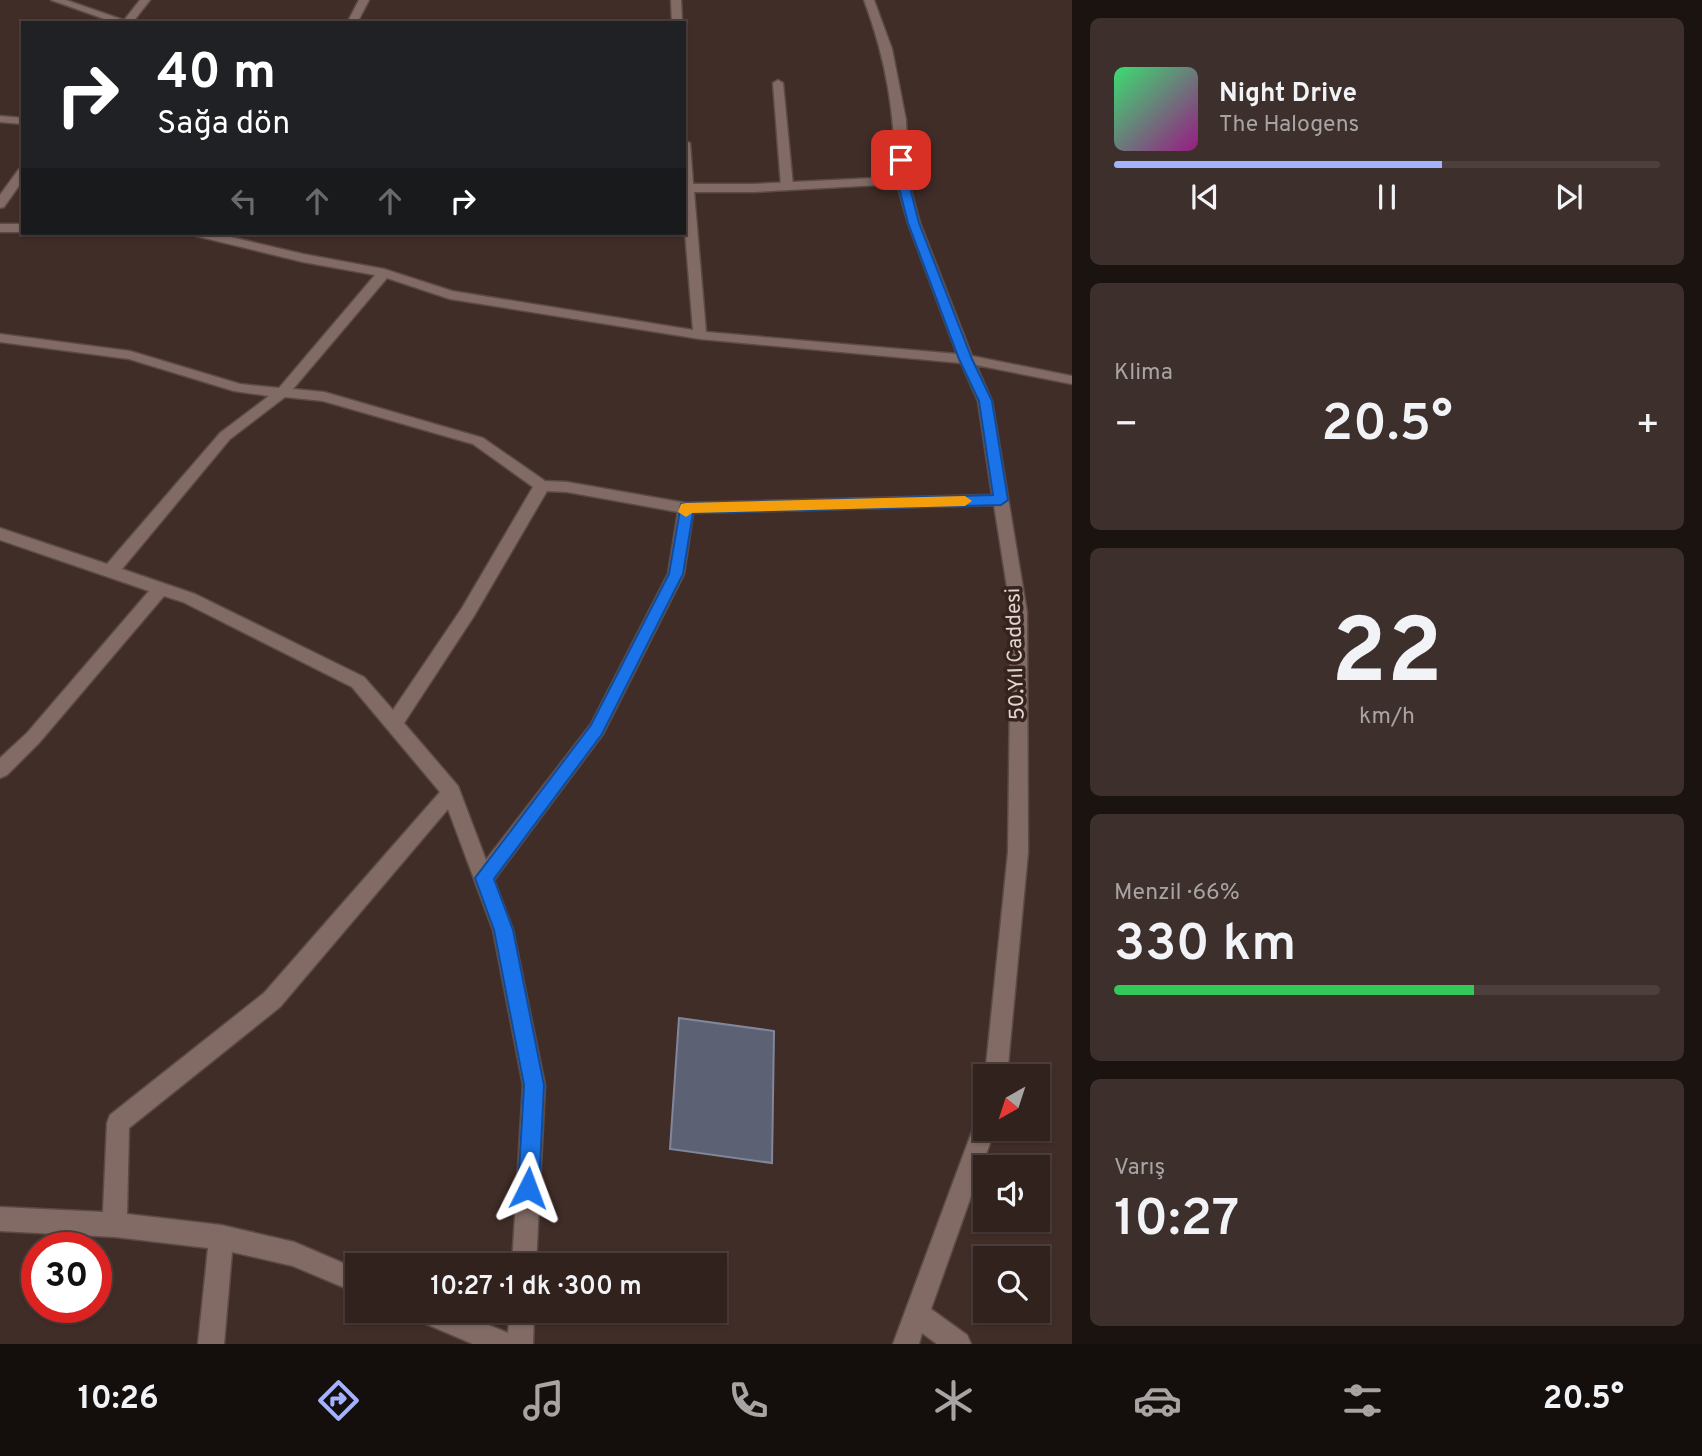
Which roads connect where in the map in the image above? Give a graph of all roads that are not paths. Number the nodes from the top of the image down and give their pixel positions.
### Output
1 (56, 0) edge
2 (145, 0) edge
3 (364, 0) edge
4 (676, 0) edge
5 (869, 0) edge
6 (121, 21) edge
7 (129, 21) edge
8 (353, 21) edge
9 (677, 21) edge
10 (778, 83) dead end
11 (0, 120) edge
12 (21, 121) edge
13 (21, 174) edge
14 (902, 180) junction
15 (787, 186) junction
16 (686, 188) edge
17 (0, 204) edge
18 (0, 228) edge
19 (21, 228) edge
20 (208, 235) edge
21 (384, 273) junction
22 (700, 335) junction
23 (0, 338) edge
24 (965, 359) junction
25 (1072, 380) edge
26 (283, 392) junction
27 (542, 486) junction
28 (1001, 500) junction
29 (686, 508) junction
30 (0, 534) edge
31 (110, 572) junction
32 (161, 589) junction
33 (394, 723) junction
34 (0, 770) edge
35 (451, 792) junction
36 (484, 878) junction
37 (997, 1064) edge
38 (980, 1141) edge
39 (0, 1219) edge
40 (115, 1225) junction
41 (221, 1237) junction
42 (525, 1253) edge
43 (345, 1276) edge
44 (917, 1314) junction
45 (454, 1323) edge
46 (521, 1323) edge
47 (211, 1344) edge
48 (503, 1344) edge
49 (520, 1344) edge
50 (906, 1344) edge
51 (958, 1344) edge

1 - 6 street
2 - 7 street
3 - 8 street
4 - 9 street
5 - 14 street, 50.Yıl Caddesi
10 - 15 street
11 - 12 street
13 - 17 street
14 - 15 street
14 - 24 street, 50.Yıl Caddesi
15 - 16 street
16 - 22 street
18 - 19 street
20 - 21 street
21 - 22 street
21 - 26 street
22 - 24 street
23 - 26 street
24 - 25 street
24 - 28 street, 50.Yıl Caddesi
26 - 27 street
26 - 31 street
27 - 29 street
27 - 33 street
28 - 29 street
28 - 37 street, 50.Yıl Caddesi
29 - 36 street
30 - 31 street
31 - 32 street
32 - 33 street
32 - 34 street
33 - 35 street
35 - 36 street
35 - 40 street
36 - 42 street
38 - 44 street
39 - 40 street
40 - 41 street
41 - 43 street
41 - 47 street
44 - 50 street
44 - 51 street
45 - 48 street
46 - 49 street

